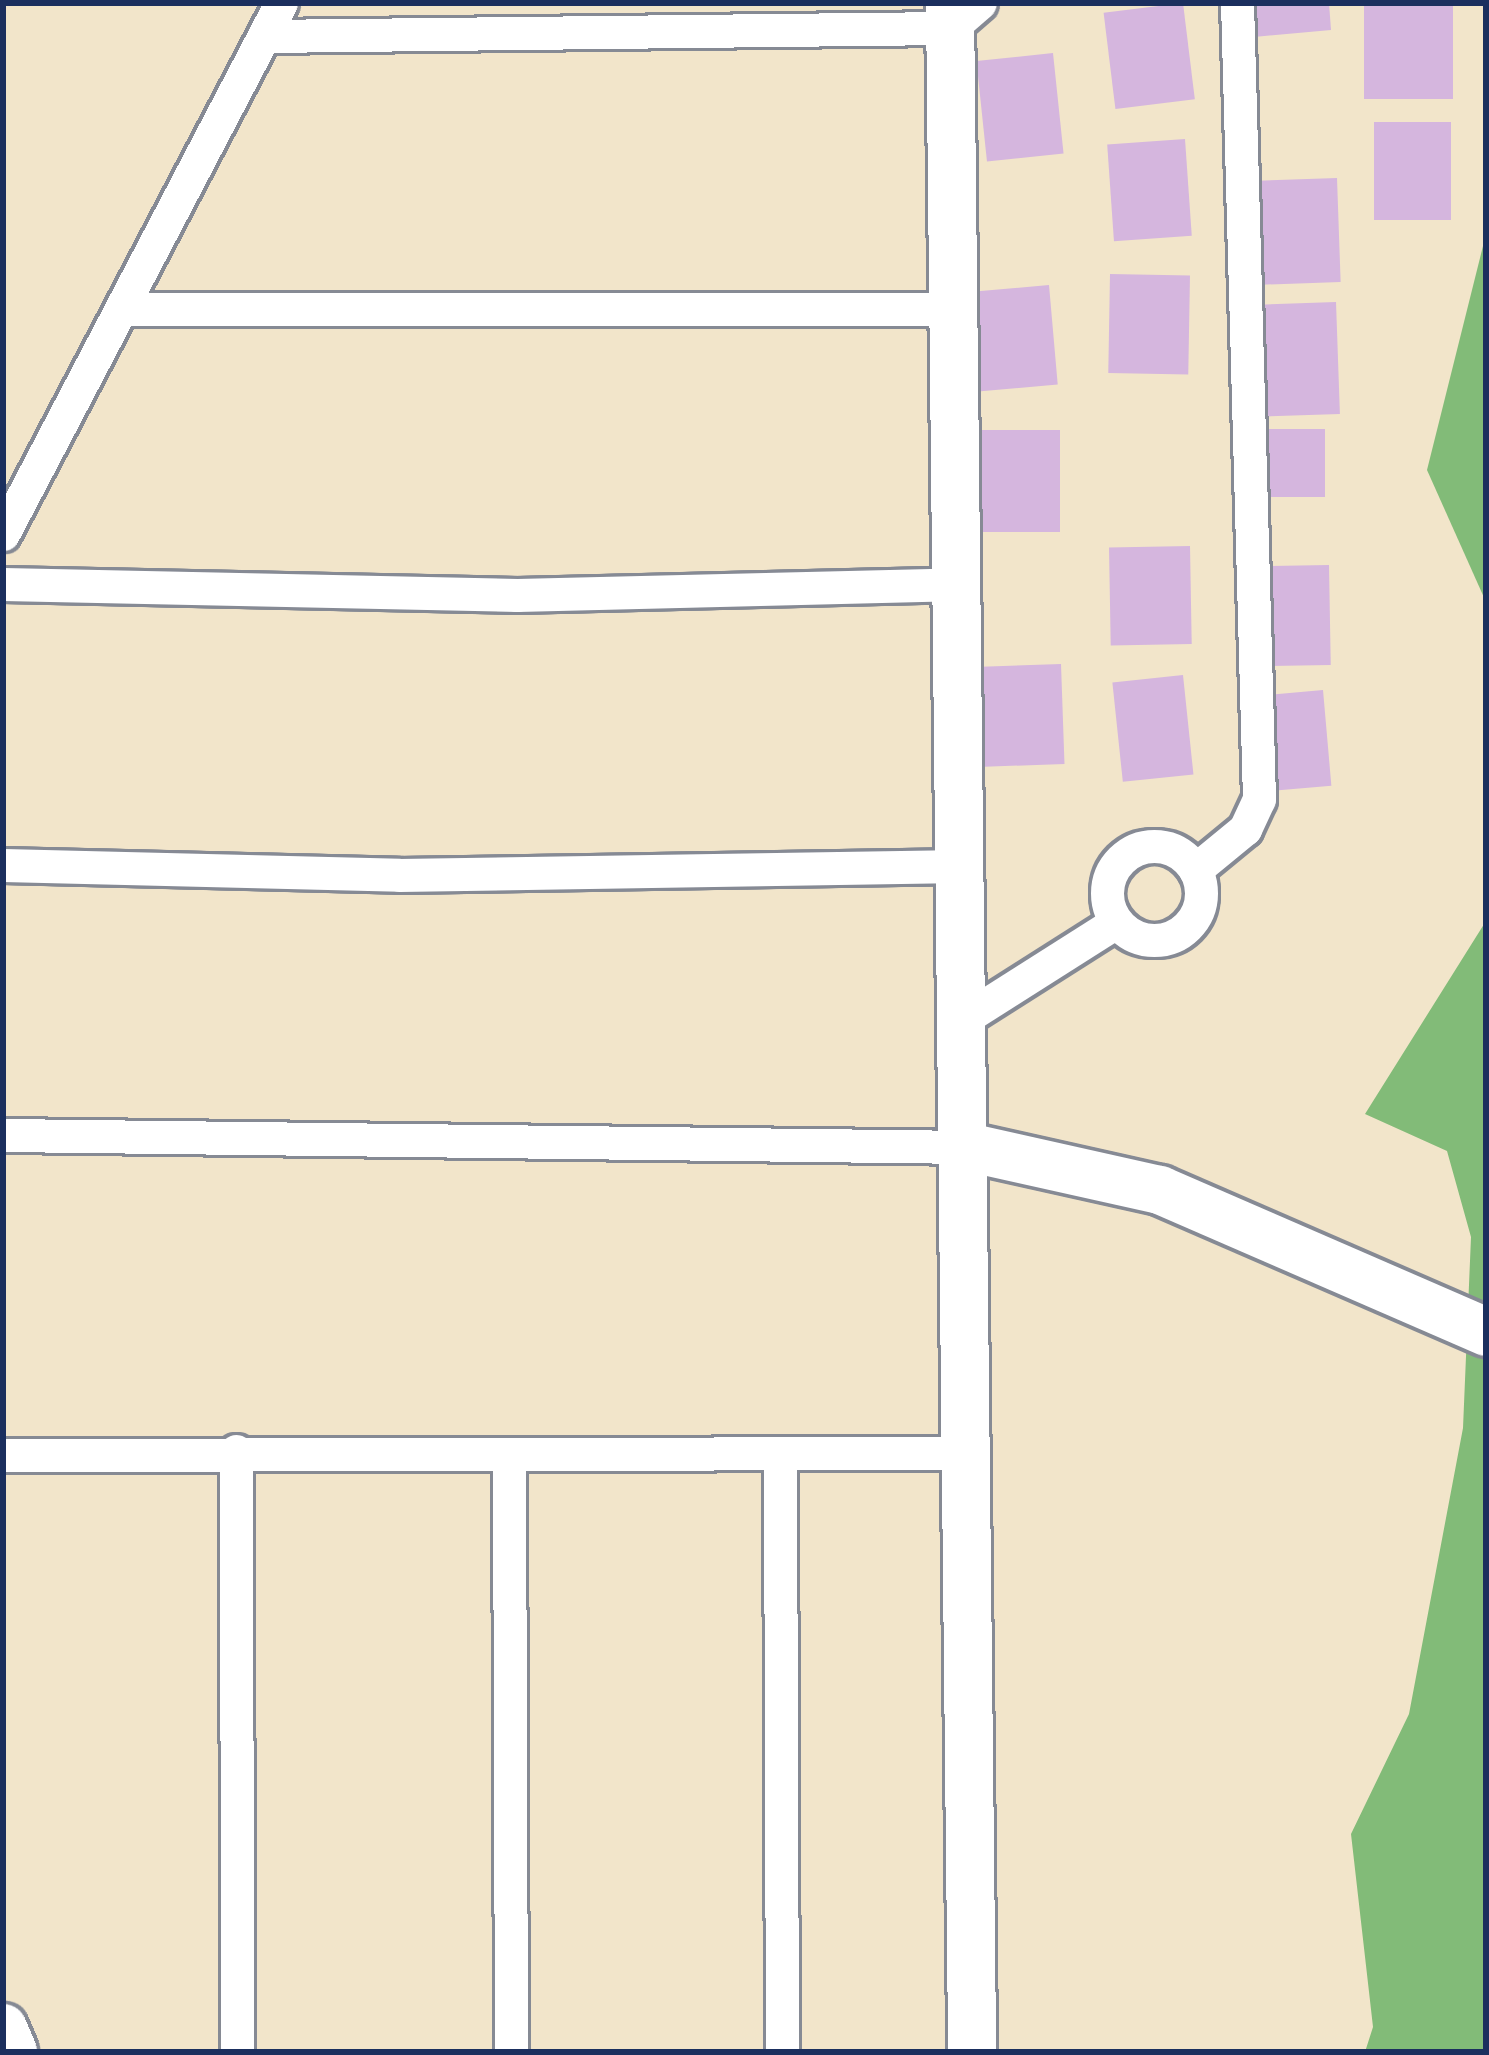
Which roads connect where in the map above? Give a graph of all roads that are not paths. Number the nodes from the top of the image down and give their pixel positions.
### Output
1 (281, 3) edge
2 (1237, 3) edge
3 (960, 12) edge
4 (264, 36) junction
5 (121, 309) junction
6 (955, 309) junction
7 (3, 534) edge
8 (3, 584) edge
9 (962, 584) junction
10 (3, 865) edge
11 (963, 866) junction
12 (1195, 869) junction
13 (1116, 922) junction
14 (968, 1016) junction
15 (3, 1135) edge
16 (967, 1148) junction
17 (1486, 1332) edge
18 (236, 1451) junction
19 (972, 1453) junction
20 (3, 1455) edge
21 (509, 1455) junction
22 (780, 1459) junction
23 (3, 2029) edge
24 (13, 2052) edge
25 (237, 2052) edge
26 (511, 2052) edge
27 (782, 2052) edge
28 (971, 2052) edge

1 - 4 street
2 - 12 street
3 - 4 street
3 - 6 street
4 - 5 street
5 - 6 street
5 - 7 street
6 - 9 street
8 - 9 street
9 - 11 street
10 - 11 street
11 - 14 street
12 - 13 street
12 - 13 street
13 - 14 street
14 - 16 street
15 - 16 street
16 - 17 street
16 - 19 street
18 - 20 street
18 - 21 street
18 - 25 street
19 - 22 street
19 - 28 street
21 - 22 street
21 - 26 street
22 - 27 street
23 - 24 street

